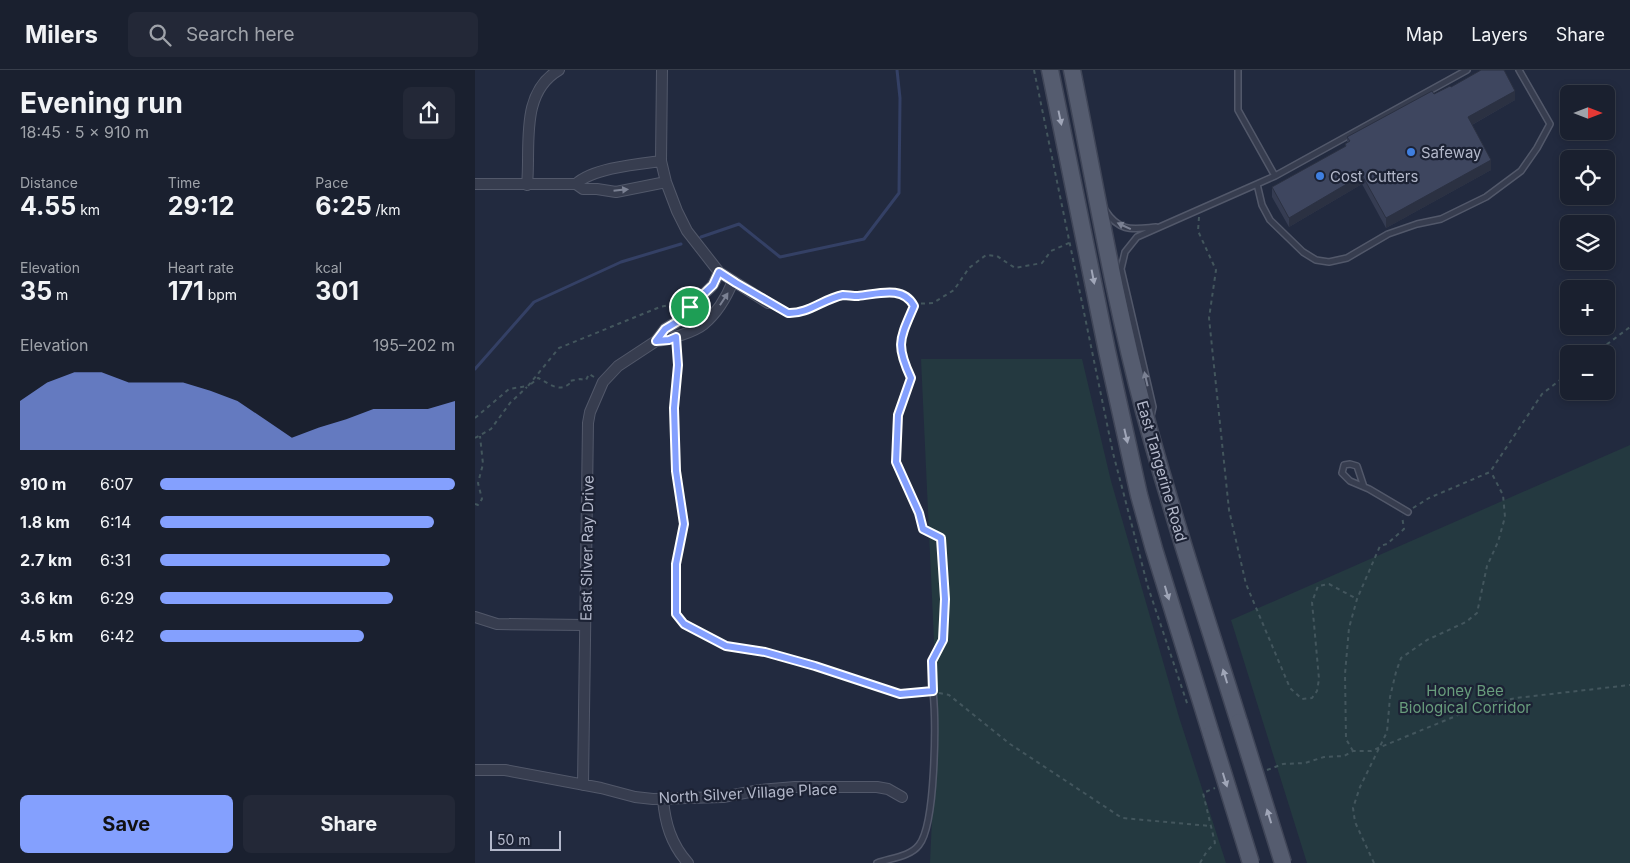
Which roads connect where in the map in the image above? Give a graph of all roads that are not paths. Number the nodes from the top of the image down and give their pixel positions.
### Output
1 (559, 70) edge
2 (662, 70) edge
3 (1050, 70) edge
4 (1072, 70) edge
5 (1238, 70) edge
6 (1467, 70) edge
7 (1519, 70) edge
8 (661, 161) junction
9 (1275, 176) junction
10 (666, 182) junction
11 (475, 184) edge
12 (576, 184) junction
13 (1257, 184) junction
14 (527, 185) junction
15 (1097, 199) junction
16 (1162, 226) junction
17 (719, 272) junction
18 (733, 281) junction
19 (768, 303) road end
20 (656, 341) junction
21 (1148, 427) junction
22 (1364, 486) junction
23 (1408, 512) road end
24 (475, 617) edge
25 (585, 625) junction
26 (933, 691) road end
27 (475, 770) edge
28 (583, 785) junction
29 (902, 797) dead end
30 (663, 799) junction
31 (688, 863) edge
32 (877, 863) edge
33 (1251, 863) edge
34 (1283, 863) edge

1 - 14 street
2 - 8 street
3 -> 33 main road, East Tangerine Road, bridge
4 - 15 main road, East Tangerine Road
5 - 9 lane
6 - 9 lane
7 - 13 lane
8 - 10 street
8 - 12 street
9 - 13 lane
12 -> 10 street
10 - 17 street
11 - 14 street
12 - 14 street
13 - 16 lane
16 -> 15 lane
15 - 21 main road, East Tangerine Road
21 -> 16 lane
17 - 18 street
17 - 20 street, East Silver Ray Drive
18 - 19 street
20 -> 18 street, East Silver Ray Drive
20 - 25 street, East Silver Ray Drive
34 -> 21 main road, East Tangerine Road, bridge
22 - 22 lane
22 - 23 lane
24 - 25 street
25 - 28 street, East Silver Ray Drive
26 - 32 lane
27 - 28 street, North Silver Village Place
28 - 30 street, North Silver Village Place
29 - 30 street, North Silver Village Place
30 - 31 street

